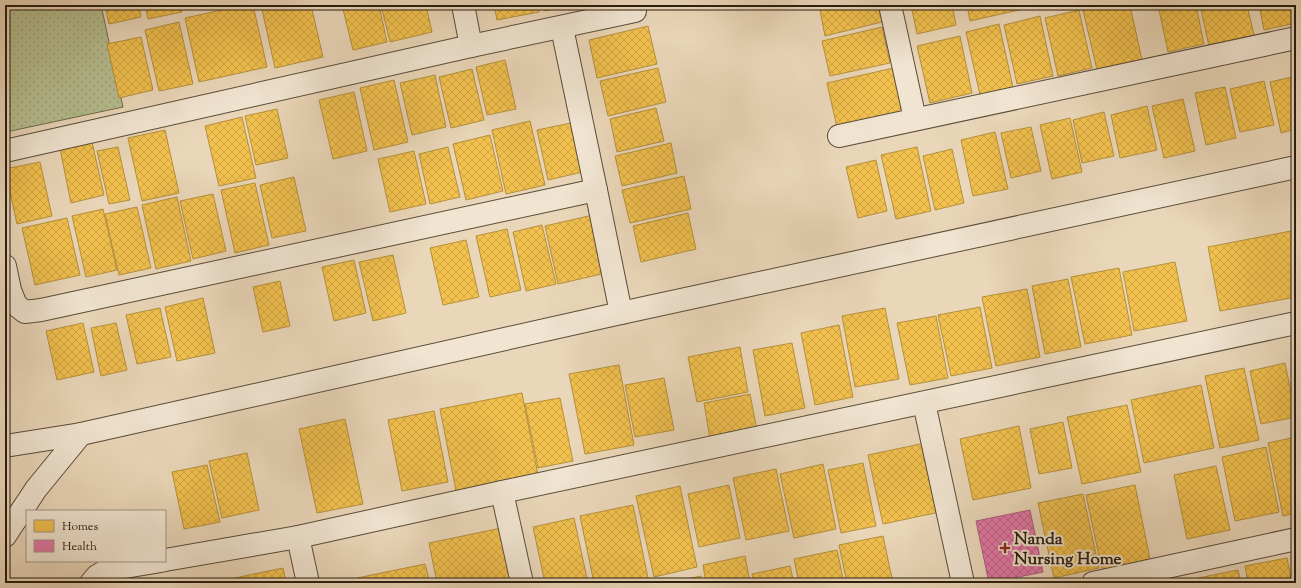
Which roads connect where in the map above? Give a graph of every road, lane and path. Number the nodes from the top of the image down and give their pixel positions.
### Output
1 (463, 5) edge
2 (890, 5) edge
3 (636, 11) dead end
4 (562, 28) junction
5 (1296, 38) edge
6 (471, 46) junction
7 (915, 119) junction
8 (839, 136) dead end
9 (5, 151) edge
10 (1296, 167) edge
11 (596, 190) junction
12 (5, 266) edge
13 (621, 313) junction
14 (1296, 323) edge
15 (924, 403) junction
16 (81, 434) junction
17 (5, 446) edge
18 (502, 492) junction
19 (5, 536) edge
20 (298, 537) junction
21 (1296, 539) edge
22 (166, 560) edge
23 (155, 562) edge
24 (91, 583) edge
25 (308, 583) edge
26 (522, 583) edge
27 (963, 583) edge
28 (1092, 583) edge

1 - 6 street
2 - 7 street
3 - 4 street
4 - 6 street
4 - 11 street
5 - 7 street
6 - 9 street
7 - 8 street
10 - 13 street
11 - 12 street
11 - 13 street
13 - 16 street
14 - 15 street
15 - 18 street
15 - 27 street
16 - 17 street
16 - 19 street
18 - 20 street
18 - 26 street
20 - 22 street
20 - 25 street
21 - 28 street
23 - 24 street

